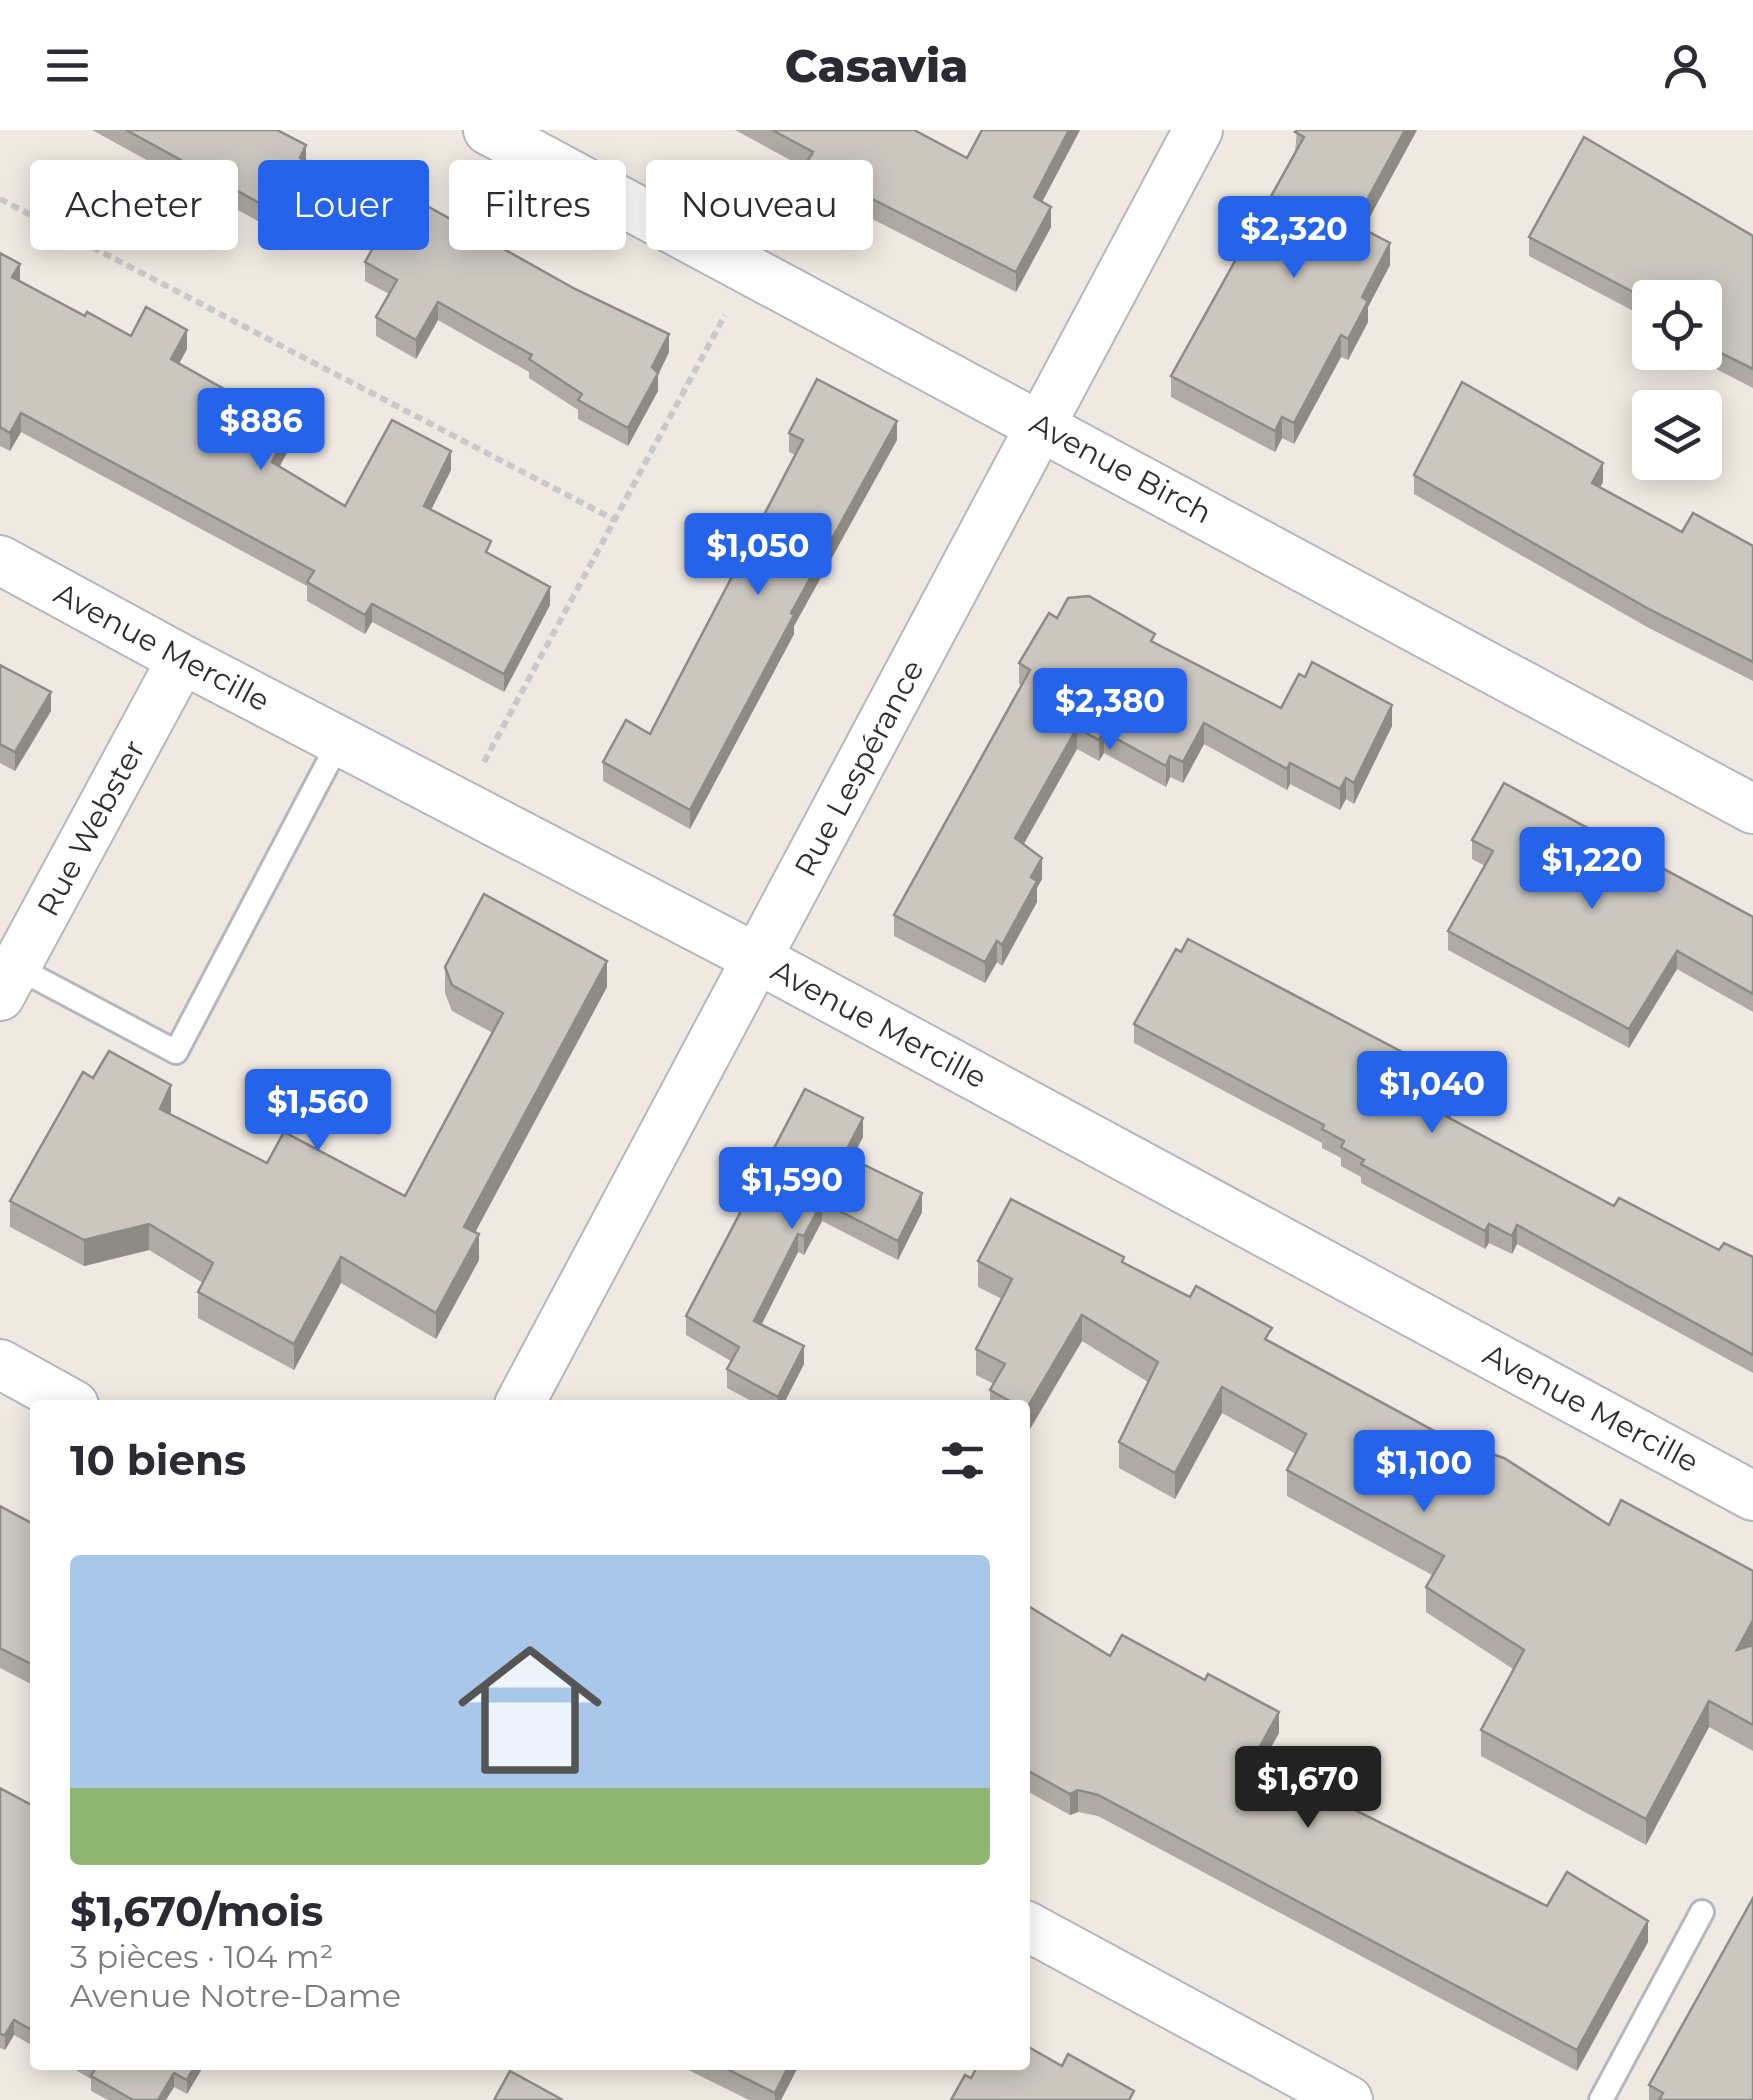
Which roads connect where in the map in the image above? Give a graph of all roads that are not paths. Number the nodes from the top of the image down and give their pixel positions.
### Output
1 (488, 130) edge
2 (1198, 130) edge
3 (1040, 425) junction
4 (0, 560) edge
5 (182, 660) junction
6 (339, 742) junction
7 (1753, 809) edge
8 (758, 958) junction
9 (8, 982) edge
10 (0, 1364) edge
11 (65, 1400) edge
12 (522, 1400) edge
13 (1753, 1496) edge
14 (1702, 1912) dead end
15 (1030, 1928) edge
16 (1292, 2087) edge
17 (1348, 2100) edge
18 (1601, 2100) edge

1 - 3 street, Avenue Birch
2 - 3 street, Rue Lespérance
3 - 7 street, Avenue Birch
3 - 8 street, Rue Lespérance
4 - 5 street, Avenue Mercille
5 - 6 street, Avenue Mercille
5 - 9 street, Rue Webster
6 - 8 street, Avenue Mercille
6 - 9 lane
8 - 12 street, Rue Lespérance
8 - 13 street, Avenue Mercille
10 - 11 street
14 - 18 lane
15 - 16 street
16 - 17 street

